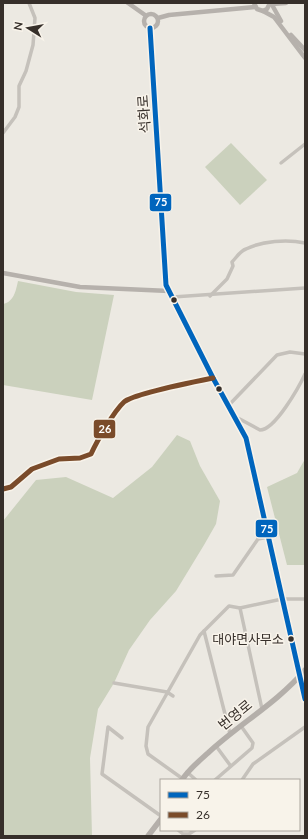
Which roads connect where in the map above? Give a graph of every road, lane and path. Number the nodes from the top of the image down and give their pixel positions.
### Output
1 (29, 3) edge
2 (128, 3) edge
3 (286, 3) edge
4 (271, 4) edge
5 (254, 5) edge
6 (263, 11) junction
7 (145, 15) junction
8 (158, 18) junction
9 (150, 28) junction
10 (305, 50) edge
11 (305, 58) edge
12 (3, 133) edge
13 (305, 144) edge
14 (281, 163) dead end
15 (305, 244) edge
16 (3, 274) edge
17 (305, 288) edge
18 (168, 291) junction
19 (210, 296) junction
20 (173, 297) junction
21 (305, 354) edge
22 (305, 374) edge
23 (213, 378) junction
24 (229, 405) junction
25 (236, 417) junction
26 (3, 489) edge
27 (268, 537) junction
28 (216, 576) dead end
29 (282, 599) junction
30 (305, 599) edge
31 (240, 608) junction
32 (204, 631) junction
33 (303, 673) edge
34 (114, 683) dead end
35 (167, 692) junction
36 (173, 696) dead end
37 (305, 699) edge
38 (262, 708) junction
39 (241, 726) junction
40 (305, 727) edge
41 (230, 734) junction
42 (122, 738) dead end
43 (216, 746) junction
44 (230, 765) junction
45 (188, 772) junction
46 (183, 779) edge
47 (195, 779) edge
48 (216, 779) edge
49 (243, 779) edge
50 (160, 816) edge
51 (160, 818) edge
52 (179, 831) edge
53 (194, 831) edge
54 (148, 836) edge

1 - 12 street
2 - 7 street
3 - 4 street
4 - 6 street
4 - 10 street
5 - 6 street
5 - 8 street
6 - 11 street
7 - 8 street
7 - 9 street
8 - 9 street
9 - 18 street, 석화로
13 - 14 street
15 - 19 street
16 - 18 street
17 - 19 street
18 - 20 street
19 - 20 street
20 - 23 street
21 - 24 street
22 - 25 street
23 - 24 street
23 - 26 street
24 - 25 street
25 - 27 street
27 - 28 street
27 - 29 street
29 - 30 street
29 - 31 street
29 - 33 street
31 - 32 street
31 - 38 street
32 - 35 street
32 - 41 street
33 - 37 street
33 - 38 main road, 번영로
34 - 35 street
35 - 36 street
35 - 46 street
38 - 39 main road, 번영로
39 - 41 main road, 번영로
39 - 44 street
40 - 49 street
41 - 43 main road, 번영로
42 - 50 street
43 - 44 street
43 - 45 main road, 번영로
44 - 48 street
45 - 46 main road, 번영로
45 - 47 street
51 - 54 main road
52 - 53 street

